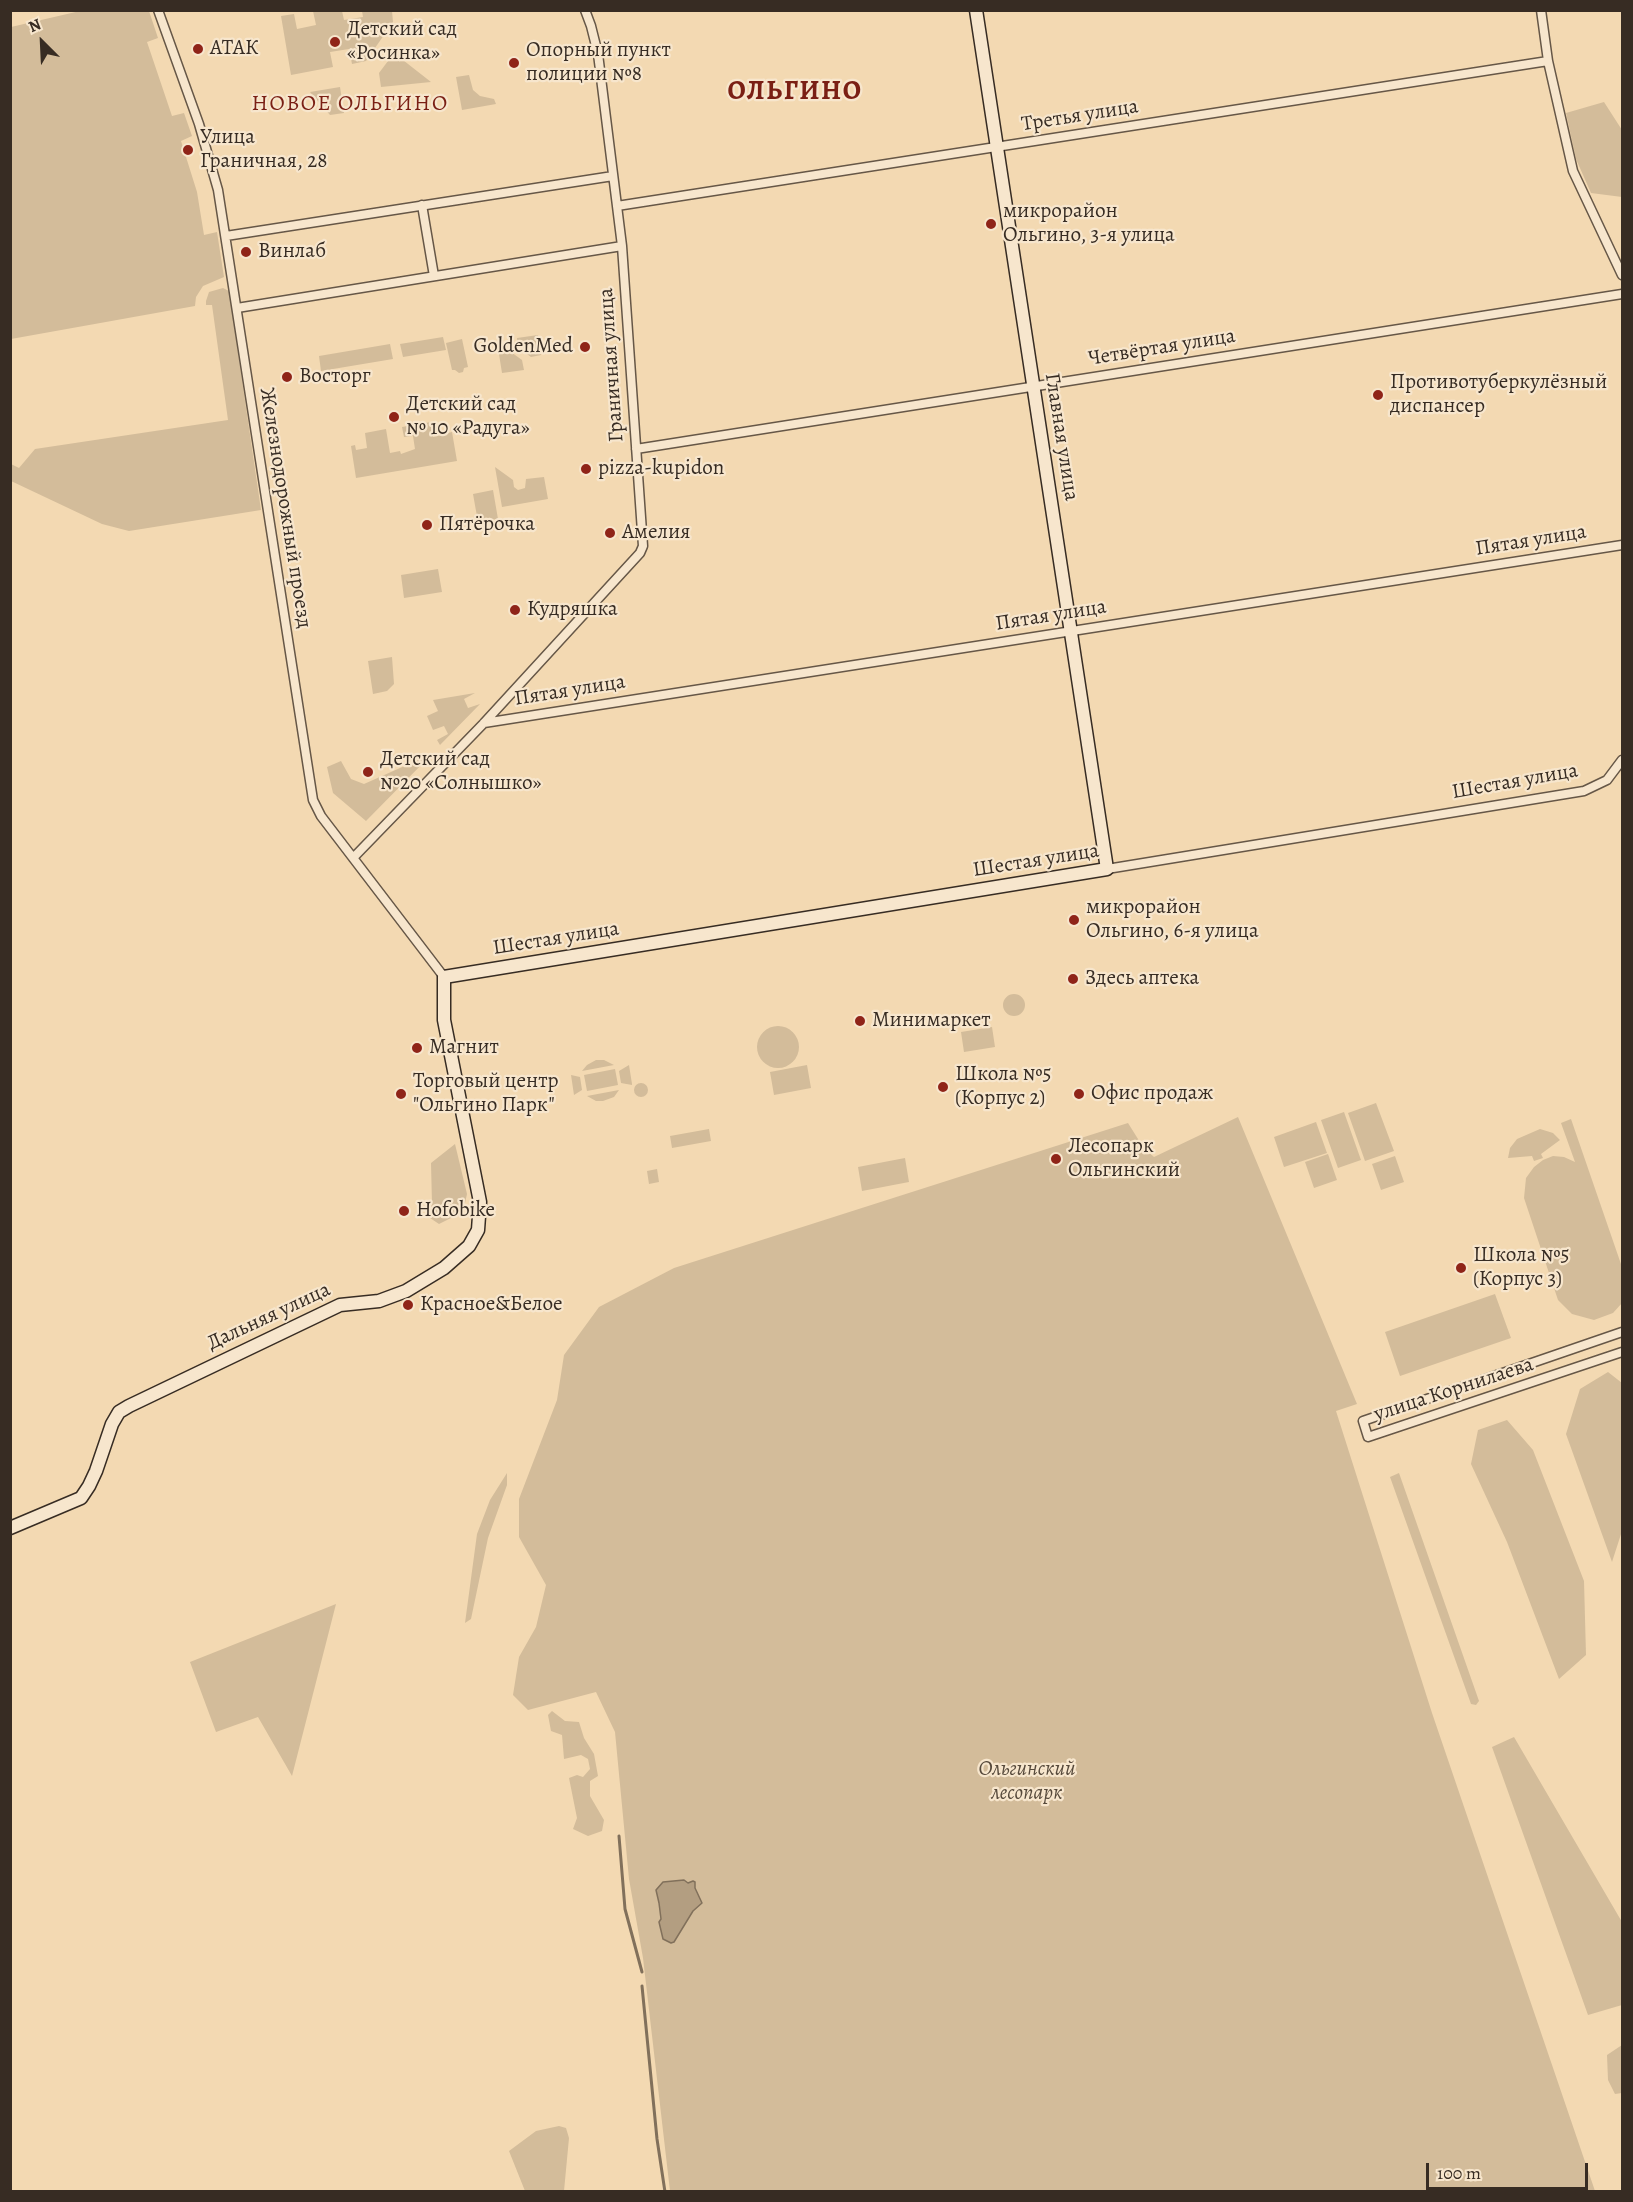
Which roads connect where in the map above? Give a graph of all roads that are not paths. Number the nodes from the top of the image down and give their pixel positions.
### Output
1 (158, 10) edge
2 (585, 10) edge
3 (976, 10) edge
4 (1541, 10) edge
5 (1548, 61) junction
6 (997, 147) junction
7 (613, 176) junction
8 (422, 206) junction
9 (617, 206) junction
10 (226, 236) junction
11 (622, 246) junction
12 (1623, 275) edge
13 (434, 276) junction
14 (1623, 294) edge
15 (237, 308) junction
16 (1034, 387) junction
17 (636, 449) junction
18 (1623, 545) edge
19 (1071, 631) junction
20 (484, 723) junction
21 (1623, 760) edge
22 (353, 858) junction
23 (1107, 869) junction
24 (444, 978) junction
25 (1623, 1332) edge
26 (1623, 1352) edge
27 (10, 1528) edge

1 - 10 street, Железнодорожный проезд
2 - 7 street, Граничная улица
3 - 6 street, Главная улица
4 - 5 street
5 - 6 street, Третья улица
5 - 12 street
6 - 9 street, Третья улица
6 - 16 street, Главная улица
7 - 8 street
7 - 9 street, Граничная улица
8 - 10 street
8 - 13 street
9 - 11 street, Граничная улица
10 - 15 street, Железнодорожный проезд
11 - 13 street
11 - 17 street, Граничная улица
13 - 15 street
14 - 16 street, Четвёртая улица
15 - 22 street, Железнодорожный проезд
16 - 17 street, Четвёртая улица
16 - 19 street, Главная улица
17 - 20 street, Граничная улица
18 - 19 street, Пятая улица
19 - 20 street, Пятая улица
19 - 23 street, Главная улица
20 - 22 street, Граничная улица
21 - 23 street, Шестая улица
22 - 24 street, Железнодорожный проезд
23 - 24 street, Шестая улица
24 - 27 street, Дальняя улица
25 - 26 street, улица Корнилаева

